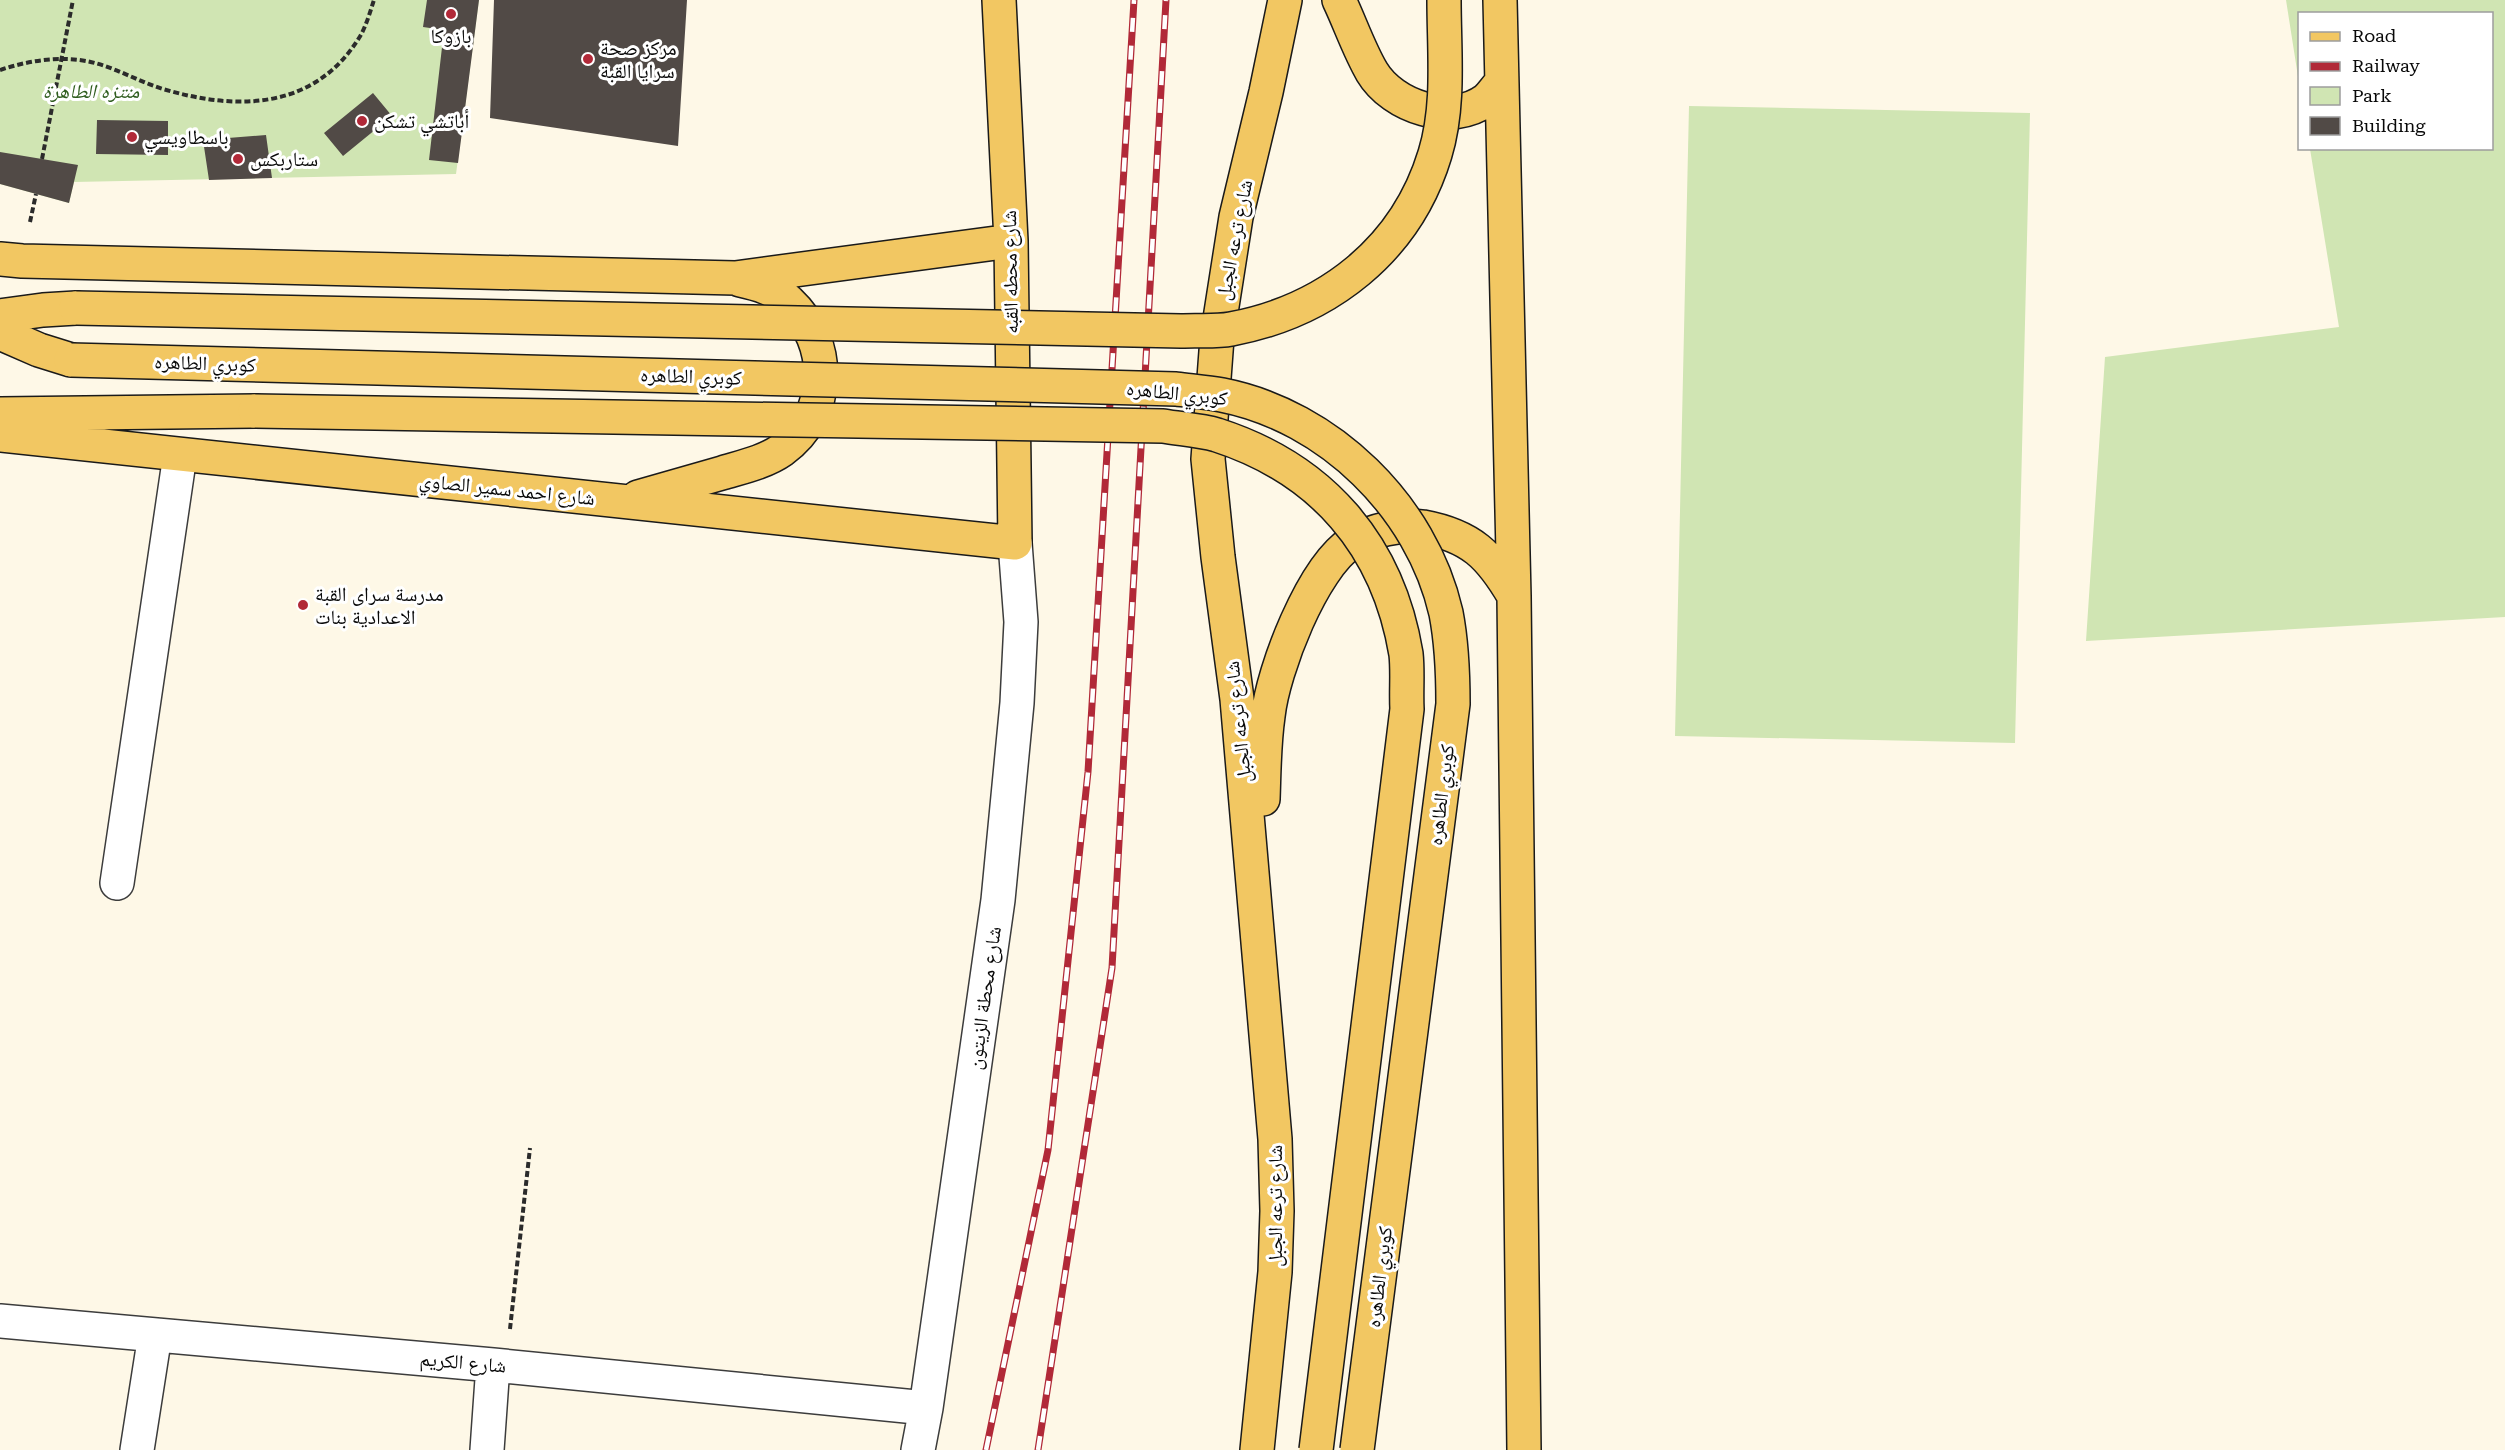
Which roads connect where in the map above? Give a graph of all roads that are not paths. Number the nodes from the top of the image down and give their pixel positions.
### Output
1 (999, 0) edge
2 (1285, 0) edge
3 (1339, 0) edge
4 (1444, 0) edge
5 (1500, 0) edge
6 (1501, 83) junction
7 (1011, 241) junction
8 (0, 259) edge
9 (735, 279) junction
10 (0, 316) edge
11 (0, 333) edge
12 (0, 414) edge
13 (0, 435) edge
14 (180, 455) junction
15 (622, 502) junction
16 (1015, 543) junction
17 (1514, 596) junction
18 (117, 882) dead end
19 (1256, 903) junction
20 (0, 1321) edge
21 (155, 1335) junction
22 (500, 1366) junction
23 (926, 1408) junction
24 (137, 1450) edge
25 (487, 1450) edge
26 (918, 1450) edge
27 (1257, 1450) edge
28 (1316, 1450) edge
29 (1357, 1450) edge
30 (1524, 1450) edge

1 - 7 main road, شارع محطه القبه
2 - 19 main road, شارع ترعه الجبل
3 - 6 main road
4 - 10 main road, bridge
5 - 6 main road
6 - 17 main road
7 - 9 main road
7 - 16 main road, شارع محطه القبه
8 - 9 main road
9 - 15 main road
11 - 29 main road, كوبري الطاهره, bridge
12 - 28 main road, كوبري الطاهره, bridge
13 - 14 main road, شارع احمد سمير الصاوي
14 - 15 main road, شارع احمد سمير الصاوي
14 - 18 street
15 - 16 main road, شارع احمد سمير الصاوي
16 - 23 street, شارع محطة الزيتون
17 - 19 main road
17 - 30 main road
19 - 27 main road, شارع ترعه الجبل
20 - 21 street, شارع الكريم
21 - 22 street, شارع الكريم
21 - 24 street
22 - 23 street, شارع الكريم
22 - 25 street
23 - 26 street, شارع محطة الزيتون

